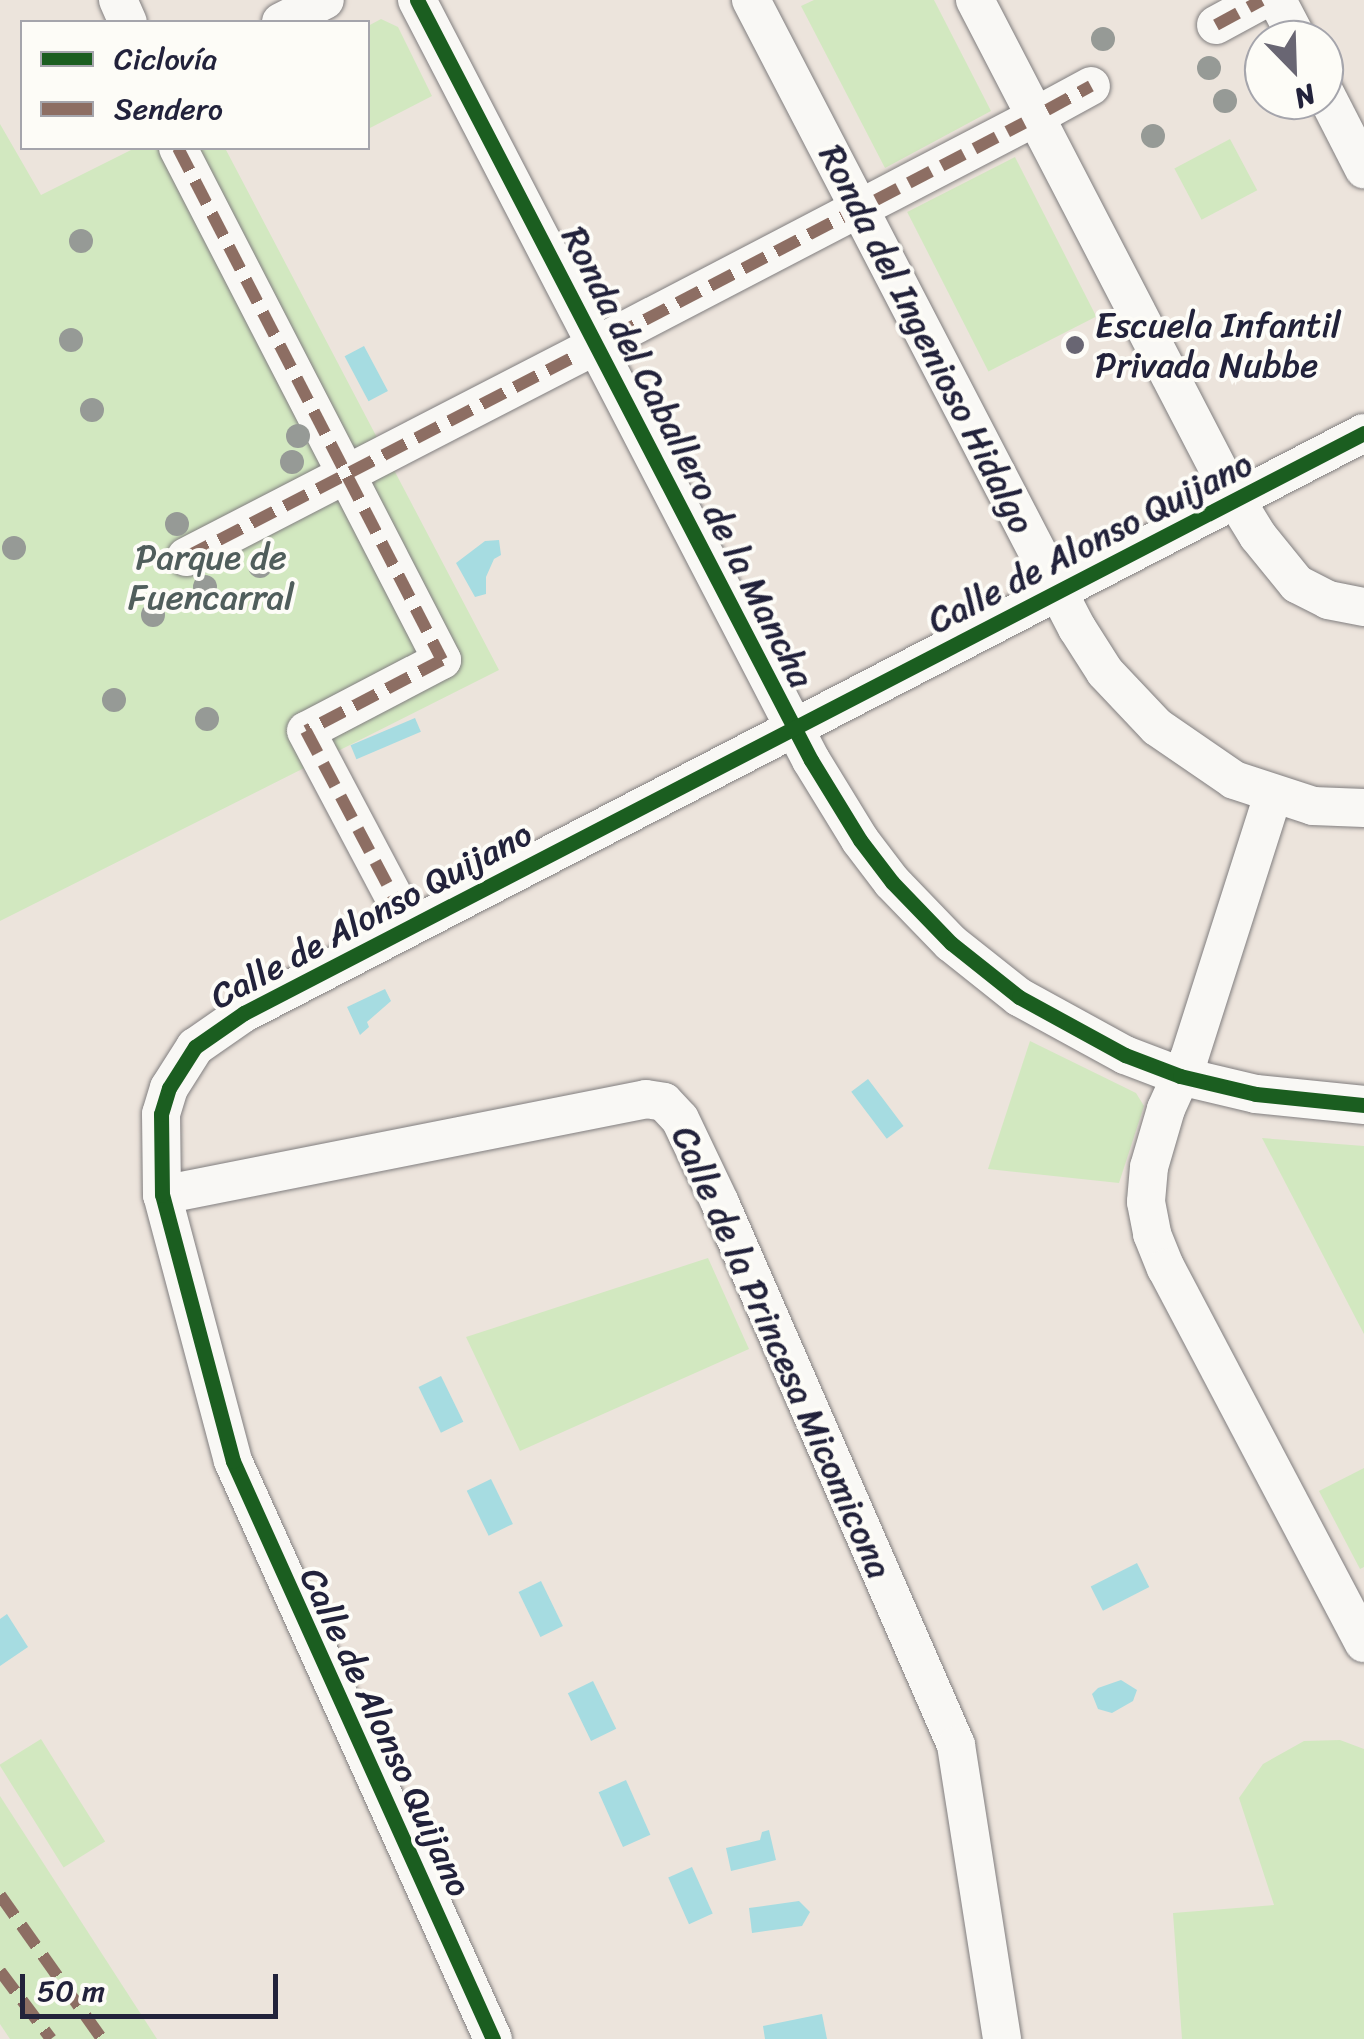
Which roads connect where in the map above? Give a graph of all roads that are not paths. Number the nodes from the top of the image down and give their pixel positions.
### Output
1 (324, 0) edge
2 (417, 0) edge
3 (751, 0) edge
4 (975, 0) edge
5 (1262, 0) edge
6 (286, 20) edge
7 (1216, 25) dead end
8 (1091, 86) dead end
9 (1339, 120) edge
10 (179, 150) edge
11 (1364, 168) edge
12 (1364, 434) edge
13 (345, 475) junction
14 (1235, 500) junction
15 (186, 556) dead end
16 (1058, 592) junction
17 (1364, 607) edge
18 (795, 729) junction
19 (1274, 795) junction
20 (1364, 808) edge
21 (399, 908) dead end
22 (1180, 1076) junction
23 (1364, 1105) edge
24 (162, 1195) junction
25 (1364, 1642) edge
26 (493, 2039) edge
27 (1002, 2039) edge

1 - 6 street
2 - 18 street, Ronda del Caballero de la Mancha
3 - 16 street, Ronda del Ingenioso Hidalgo
4 - 14 street
5 - 7 street
8 - 13 street
9 - 11 street
10 - 13 street
12 - 14 street, Calle de Alonso Quijano
13 - 15 street
13 - 21 street
14 - 16 street, Calle de Alonso Quijano
14 - 17 street
16 - 18 street, Calle de Alonso Quijano
16 - 19 street, Ronda del Ingenioso Hidalgo
18 - 22 street, Ronda del Caballero de la Mancha
18 - 24 street, Calle de Alonso Quijano
19 - 20 street, Ronda del Ingenioso Hidalgo
19 - 22 street
22 - 23 street, Ronda del Caballero de la Mancha
22 - 25 street
24 - 26 street, Calle de Alonso Quijano
24 - 27 street, Calle de la Princesa Micomicona

